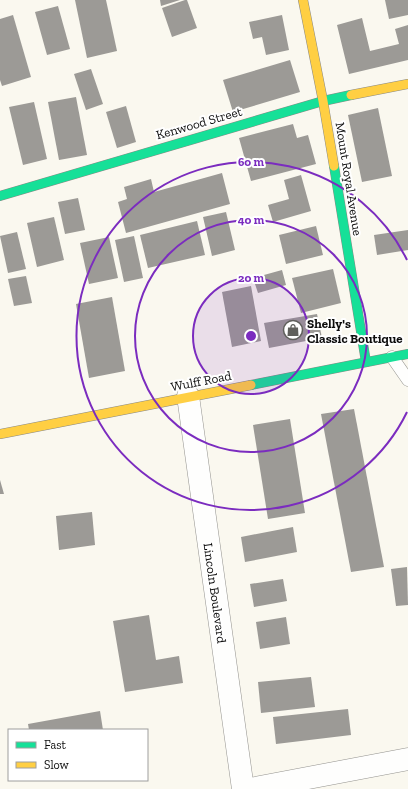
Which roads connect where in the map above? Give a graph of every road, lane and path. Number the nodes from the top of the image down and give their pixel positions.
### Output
1 (303, 0) edge
2 (408, 84) edge
3 (323, 101) junction
4 (0, 196) edge
5 (408, 354) edge
6 (392, 357) junction
7 (366, 362) junction
8 (408, 380) edge
9 (188, 396) junction
10 (0, 434) edge
11 (408, 759) edge
12 (243, 789) edge
13 (250, 789) edge

1 - 3 street, Mount Royal Avenue
2 - 3 street, Kenwood Street
3 - 4 street, Kenwood Street
3 - 7 street, Mount Royal Avenue
5 - 6 street, Wulff Road
6 - 7 street, Wulff Road
6 - 8 lane
7 - 9 street, Wulff Road
9 - 10 street, Wulff Road
9 - 12 street, Lincoln Boulevard
11 - 13 street

